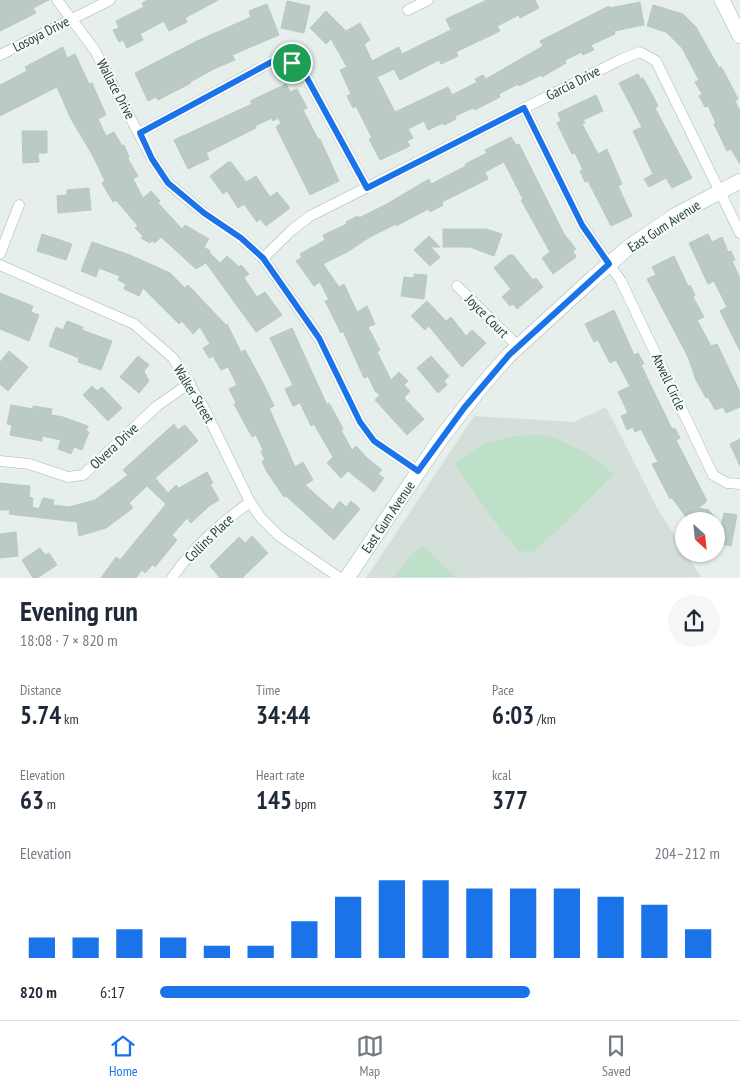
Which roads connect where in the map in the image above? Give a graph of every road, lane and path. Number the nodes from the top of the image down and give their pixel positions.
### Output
1 (56, 0) edge
2 (110, 0) edge
3 (428, 0) edge
4 (722, 0) edge
5 (408, 10) dead end
6 (72, 19) junction
7 (740, 36) edge
8 (0, 55) edge
9 (524, 108) junction
10 (140, 133) junction
11 (740, 181) edge
12 (367, 188) junction
13 (720, 191) junction
14 (20, 205) dead end
15 (740, 233) edge
16 (0, 254) edge
17 (263, 258) junction
18 (609, 264) junction
19 (0, 265) edge
20 (457, 286) dead end
21 (518, 346) junction
22 (190, 383) junction
23 (0, 460) edge
24 (418, 471) junction
25 (740, 484) edge
26 (250, 502) junction
27 (172, 578) edge
28 (340, 578) edge
29 (347, 578) edge

1 - 6 street, Wallace Drive
2 - 6 street, Losoya Drive
3 - 5 street
4 - 7 street
6 - 8 street, Losoya Drive
6 - 10 street, Wallace Drive
9 - 12 street, Garcia Drive
9 - 13 street, Garcia Drive
9 - 18 street, Atwell Circle
10 - 12 street
10 - 17 street, Wallace Drive
11 - 13 street, East Gum Avenue
12 - 17 street, Garcia Drive
13 - 15 street
13 - 18 street, East Gum Avenue
14 - 16 street
17 - 24 street, Wallace Drive
18 - 21 street, East Gum Avenue
18 - 25 street, Atwell Circle
19 - 22 street, Walker Street
20 - 21 street, Joyce Court
21 - 24 street, East Gum Avenue
22 - 23 street, Olvera Drive
22 - 26 street, Walker Street
24 - 29 street, East Gum Avenue
26 - 27 street, Collins Place
26 - 28 street, Walker Street

